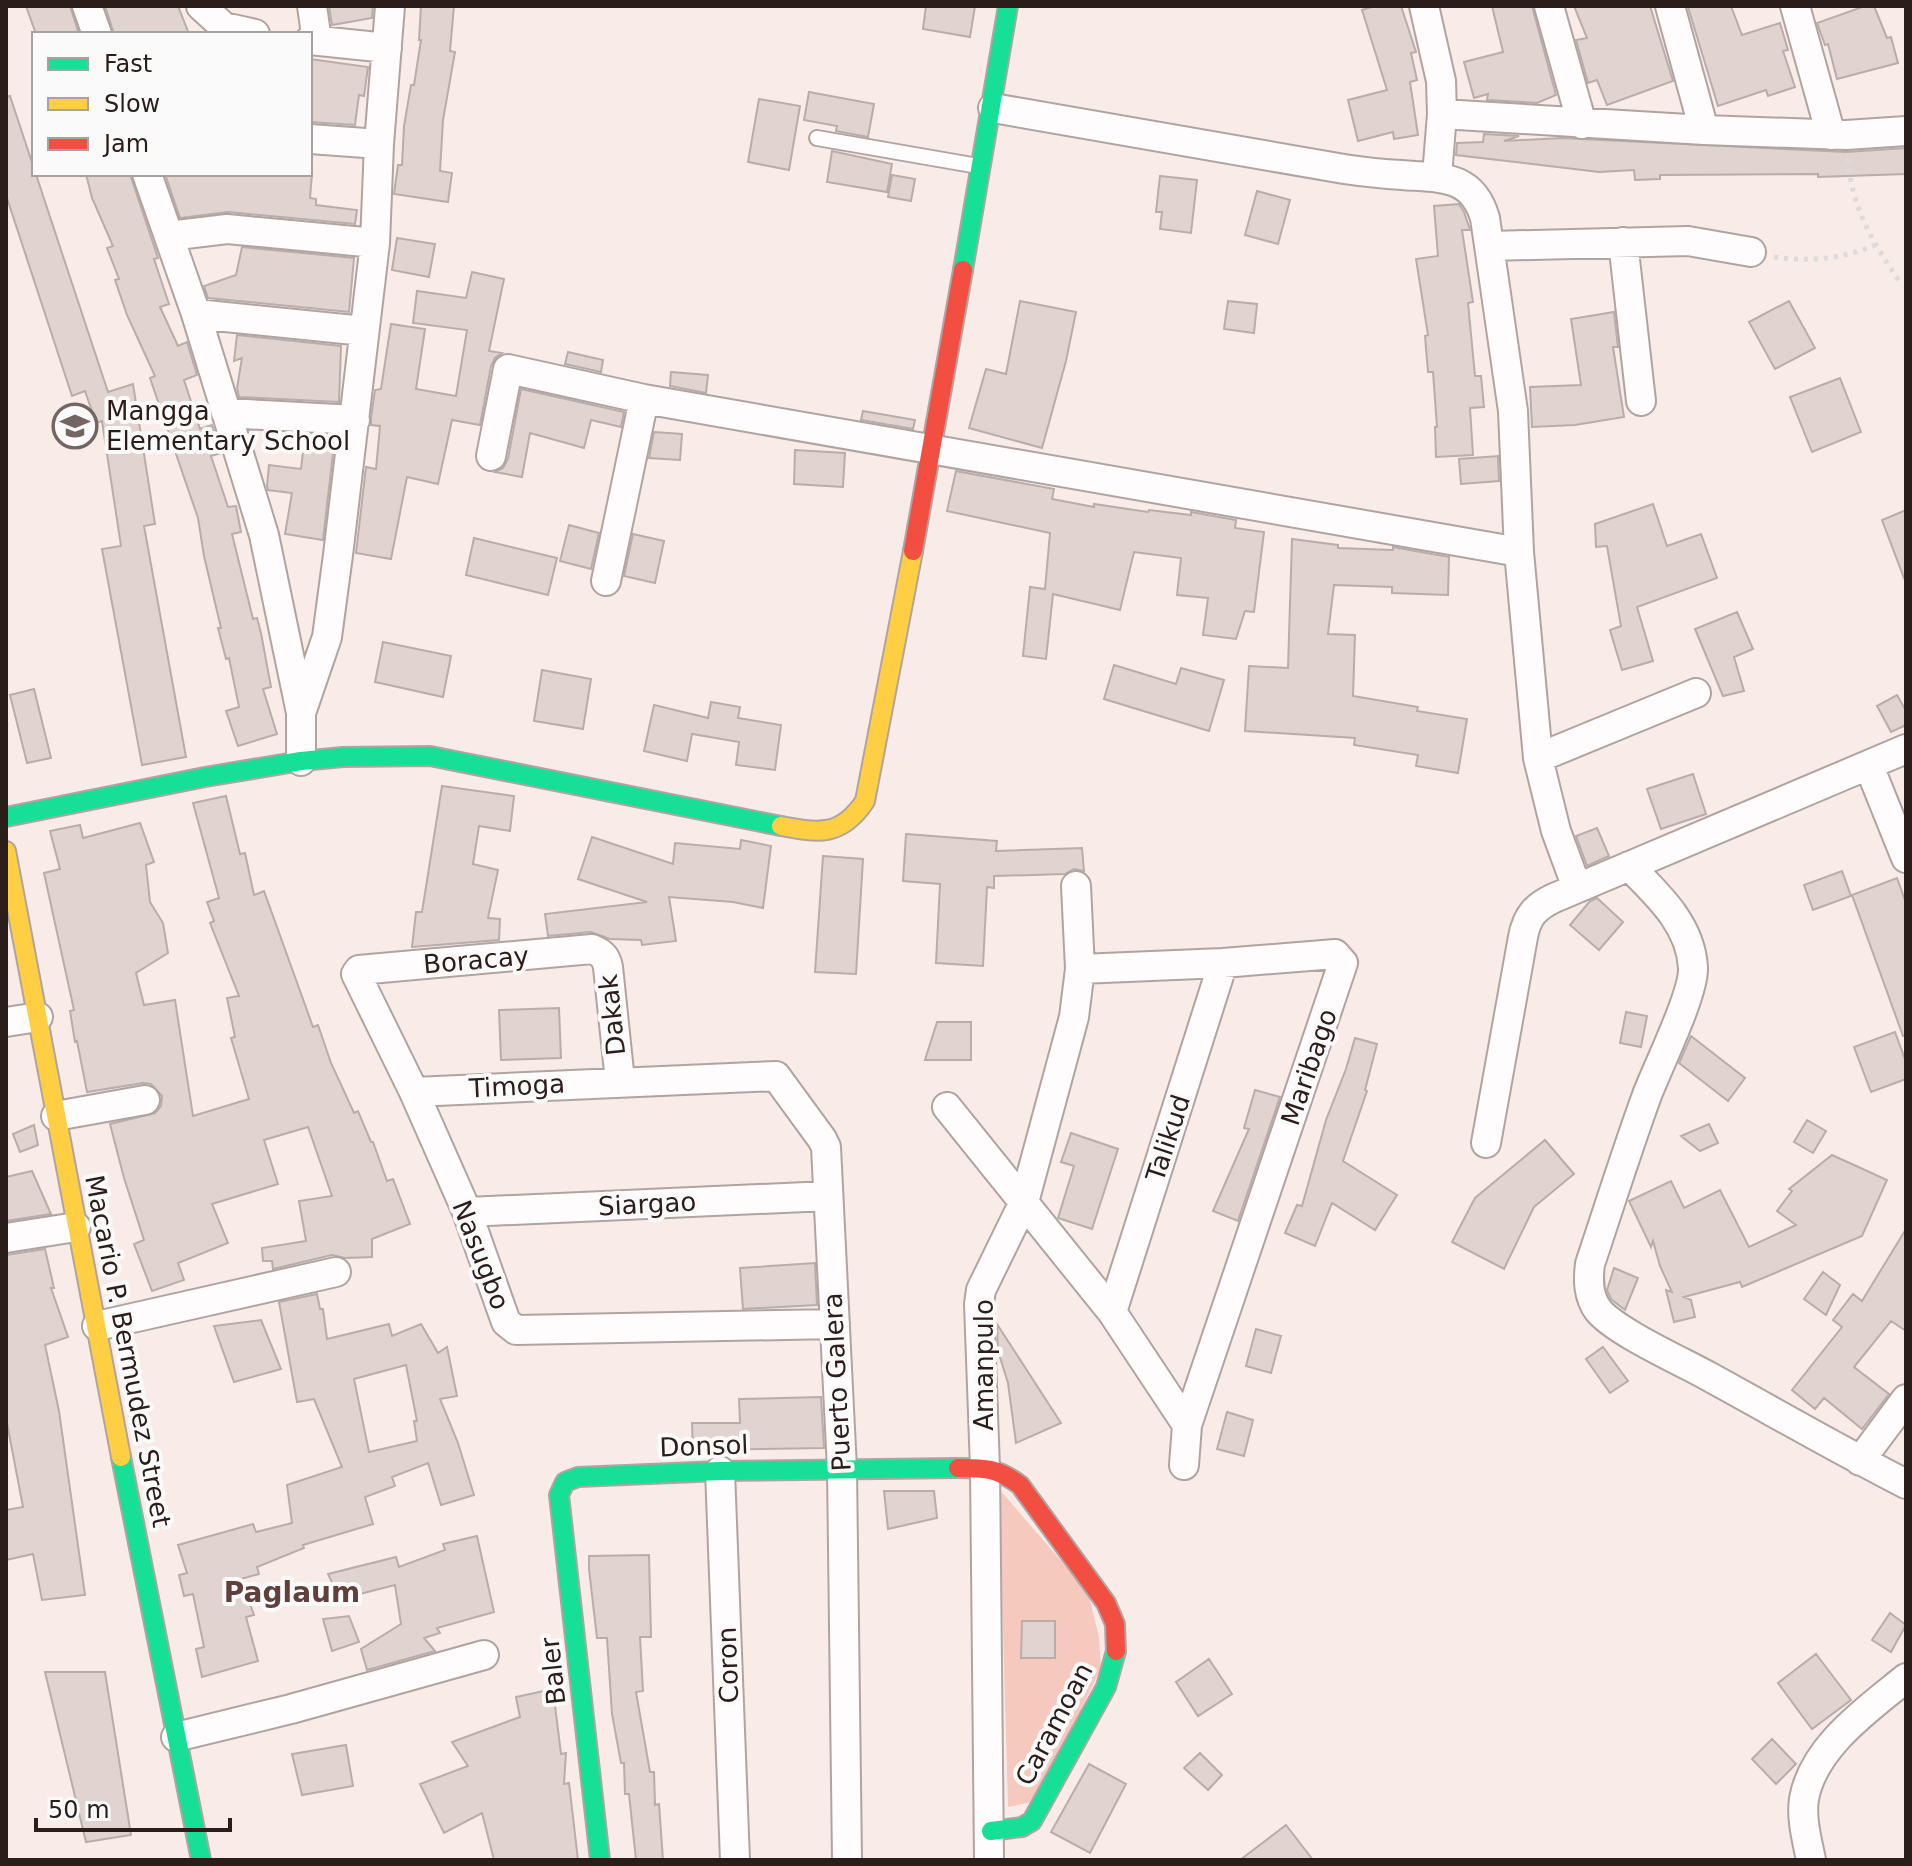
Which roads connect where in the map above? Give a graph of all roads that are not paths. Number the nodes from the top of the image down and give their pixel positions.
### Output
1 (87, 6) edge
2 (201, 6) edge
3 (312, 6) edge
4 (390, 6) edge
5 (1008, 6) edge
6 (1424, 6) edge
7 (1549, 6) edge
8 (1670, 6) edge
9 (1795, 6) edge
10 (96, 32) edge
11 (246, 32) edge
12 (313, 40) edge
13 (387, 48) junction
14 (993, 108) junction
15 (1442, 114) junction
16 (1582, 124) junction
17 (1704, 130) junction
18 (1906, 131) edge
19 (1838, 135) junction
20 (817, 138) dead end
21 (312, 139) edge
22 (379, 144) junction
23 (983, 167) junction
24 (148, 176) edge
25 (1437, 176) junction
26 (169, 236) junction
27 (1623, 242) junction
28 (375, 243) junction
29 (1490, 246) junction
30 (1751, 252) road end
31 (196, 314) junction
32 (364, 331) junction
33 (644, 399) junction
34 (1641, 401) dead end
35 (226, 413) junction
36 (355, 420) junction
37 (933, 449) junction
38 (491, 456) dead end
39 (1519, 552) junction
40 (606, 581) dead end
41 (1696, 693) dead end
42 (301, 713) junction
43 (1906, 749) edge
44 (1538, 758) junction
45 (301, 761) junction
46 (1869, 766) junction
47 (6, 817) edge
48 (6, 851) edge
49 (1906, 858) edge
50 (1629, 866) junction
51 (1076, 886) dead end
52 (1577, 888) junction
53 (599, 952) joint
54 (1223, 963) junction
55 (1080, 969) junction
56 (356, 975) joint
57 (38, 1017) junction
58 (6, 1022) edge
59 (620, 1081) junction
60 (414, 1092) junction
61 (145, 1100) dead end
62 (947, 1107) dead end
63 (56, 1116) junction
64 (1486, 1143) dead end
65 (828, 1196) junction
66 (1024, 1202) junction
67 (467, 1212) junction
68 (76, 1227) junction
69 (6, 1238) edge
70 (336, 1272) dead end
71 (1112, 1312) junction
72 (835, 1324) junction
73 (97, 1326) junction
74 (1906, 1399) edge
75 (1187, 1425) junction
76 (1860, 1461) junction
77 (1184, 1465) dead end
78 (985, 1468) junction
79 (842, 1469) junction
80 (720, 1471) junction
81 (569, 1480) joint
82 (1906, 1484) edge
83 (484, 1655) dead end
84 (1906, 1678) edge
85 (176, 1737) junction
86 (991, 1831) junction
87 (201, 1860) edge
88 (600, 1860) edge
89 (735, 1860) edge
90 (847, 1860) edge
91 (989, 1860) edge
92 (1811, 1860) edge

1 - 10 street
2 - 11 street
3 - 12 street
4 - 13 street
5 - 14 street
6 - 15 street
7 - 16 street
8 - 17 street
9 - 19 street
12 - 13 street
13 - 22 street
14 - 23 street
14 - 25 street
15 - 16 street
15 - 25 street
16 - 17 street
17 - 19 street
18 - 19 street
20 - 23 lane
21 - 22 street
22 - 28 street
23 - 37 street
24 - 26 street
25 - 29 street
26 - 28 street
26 - 31 street
27 - 29 street
27 - 30 street
27 - 34 street
28 - 32 street
29 - 39 street
31 - 32 street
31 - 35 street
32 - 36 street
33 - 37 street
33 - 38 street
33 - 40 street
35 - 36 street
35 - 42 street
36 - 42 street
37 - 39 street
37 - 45 street
39 - 44 street
41 - 44 street
42 - 45 street
43 - 46 street
44 - 52 street
45 - 47 street
46 - 49 street
46 - 50 street
48 - 57 street, Macario P. Bermudez Street
50 - 52 street
50 - 76 street
51 - 55 street, Amanpulo
52 - 64 street
53 - 56 street, Boracay
53 - 59 street, Dakak
54 - 55 street, Maribago
54 - 71 street, Talikud
54 - 75 street, Maribago
55 - 66 street, Amanpulo
56 - 60 street, Nasugbo
57 - 58 street
57 - 63 street, Macario P. Bermudez Street
59 - 60 street, Timoga
59 - 65 street, Puerto Galera
60 - 67 street, Nasugbo
61 - 63 street
62 - 66 street
63 - 68 street, Macario P. Bermudez Street
65 - 67 street, Siargao
65 - 72 street, Puerto Galera
66 - 71 street
66 - 78 street, Amanpulo
67 - 72 street, Nasugbo
68 - 69 street
68 - 73 street, Macario P. Bermudez Street
70 - 73 street
71 - 75 street
72 - 79 street, Puerto Galera
73 - 85 street, Macario P. Bermudez Street
74 - 76 street
75 - 77 street, Maribago
76 - 82 street
78 - 79 street, Donsol
78 - 86 street, Amanpulo
78 - 86 street, Caramoan
79 - 80 street, Donsol
79 - 90 street, Puerto Galera
80 - 81 street, Donsol
80 - 89 street, Coron
81 - 88 street, Baler
83 - 85 street
84 - 92 street
85 - 87 street, Macario P. Bermudez Street
86 - 91 street, Amanpulo

